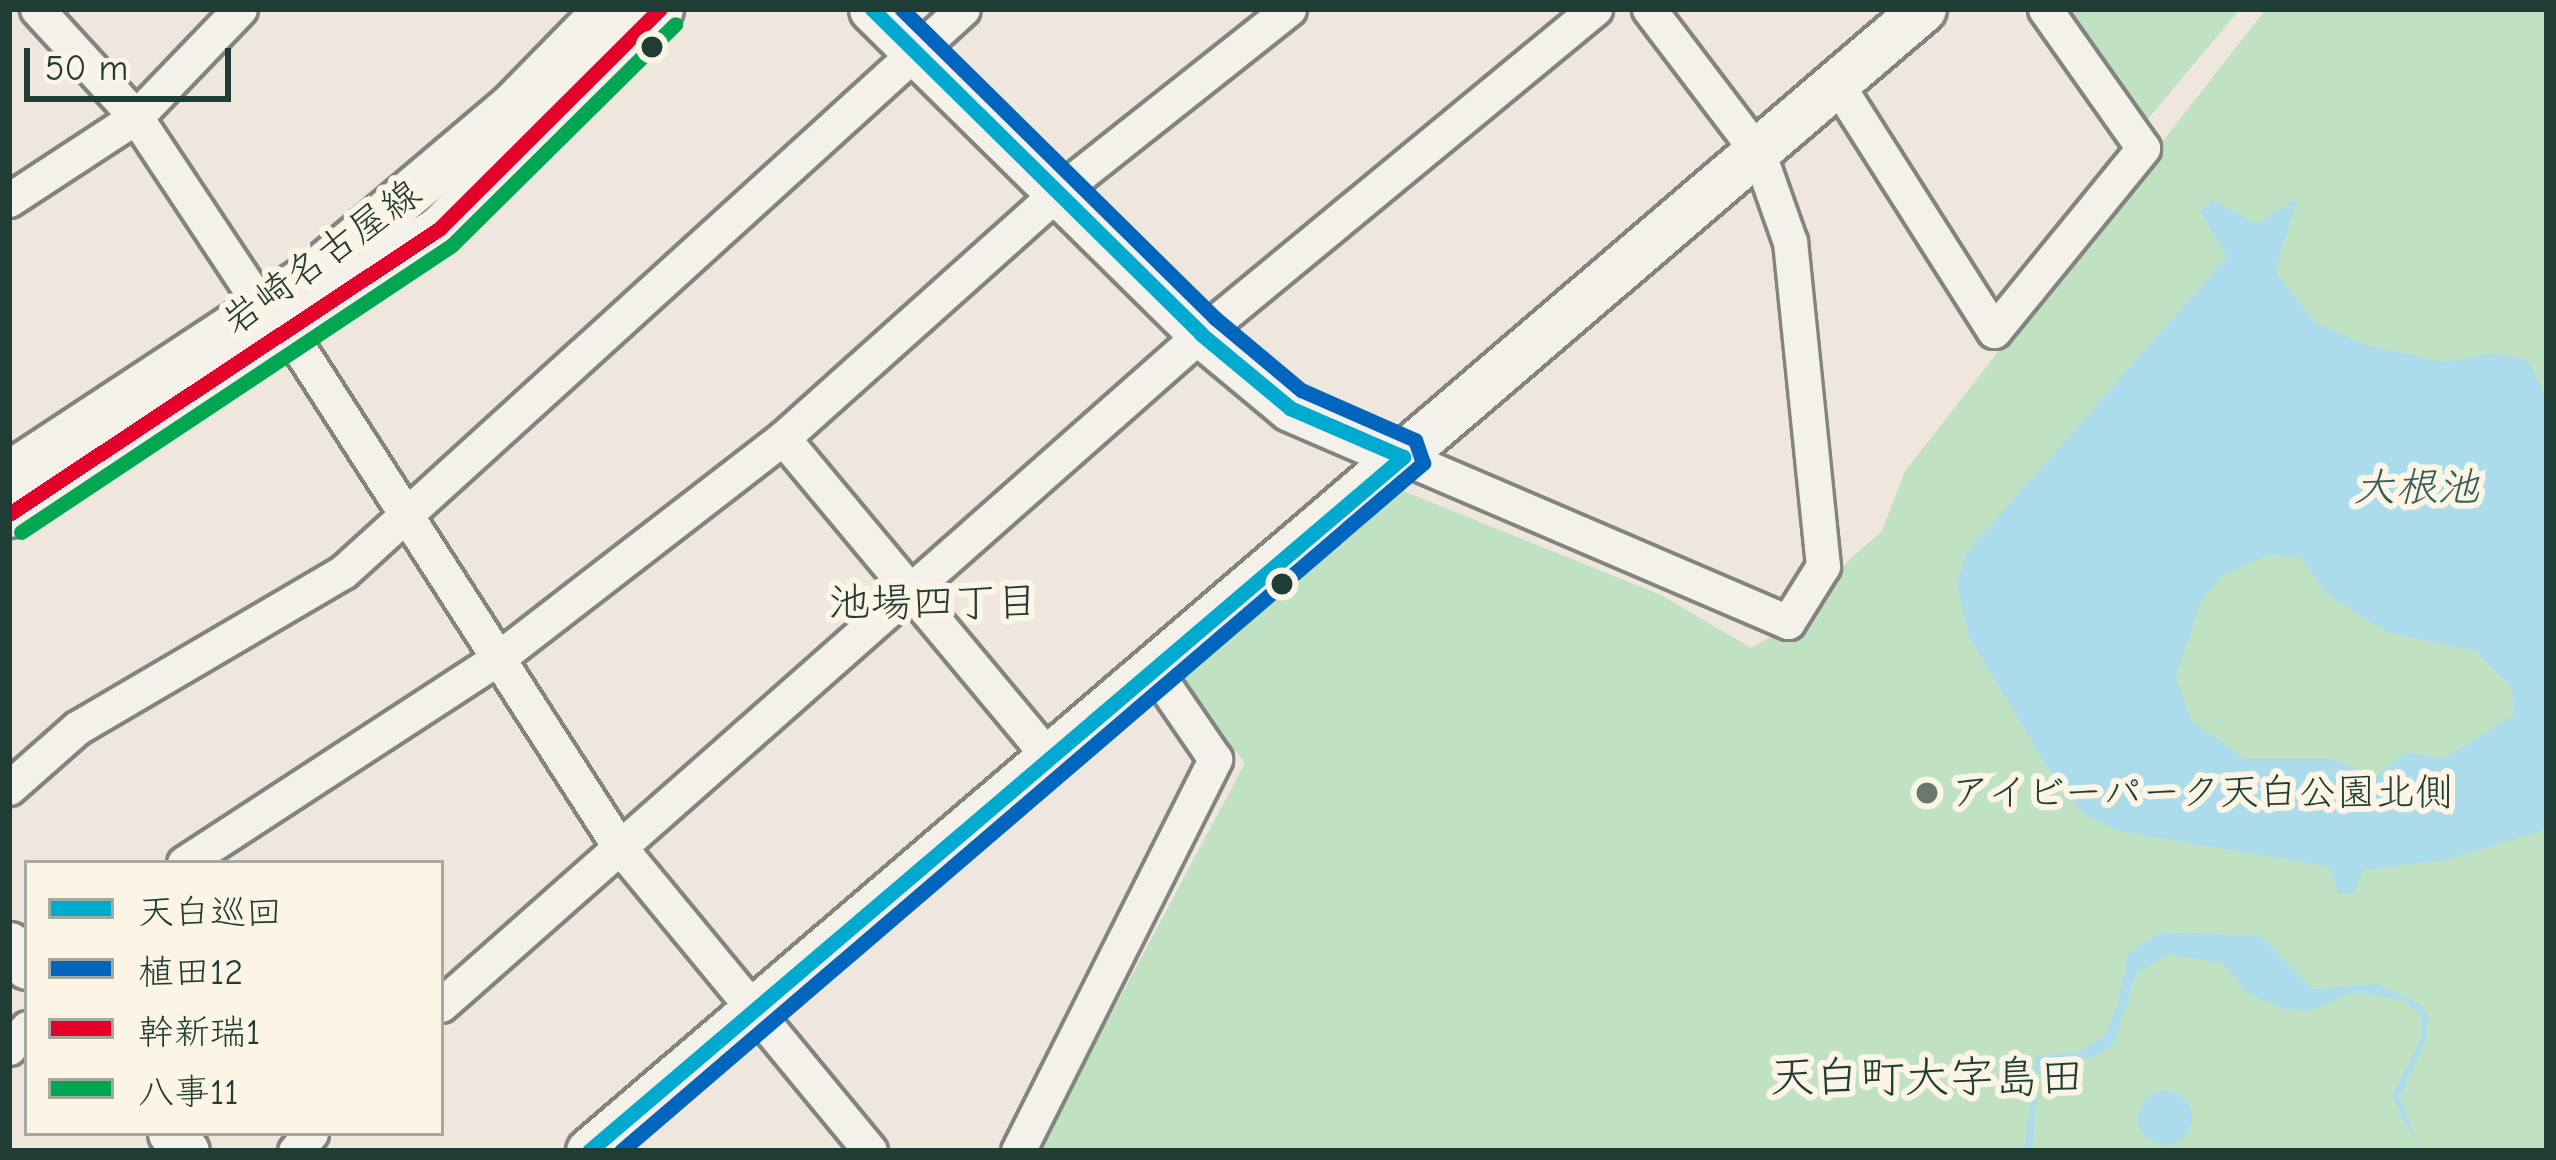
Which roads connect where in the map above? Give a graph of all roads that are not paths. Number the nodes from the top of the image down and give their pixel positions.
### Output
1 (38, 9) edge
2 (240, 9) edge
3 (607, 9) edge
4 (660, 9) edge
5 (872, 9) edge
6 (963, 9) edge
7 (1289, 9) edge
8 (1595, 9) edge
9 (1649, 9) edge
10 (1923, 9) edge
11 (2045, 9) edge
12 (915, 53) junction
13 (1839, 88) junction
14 (136, 117) junction
15 (1759, 154) junction
16 (1058, 194) junction
17 (9, 200) edge
18 (276, 320) junction
19 (1201, 334) junction
20 (783, 438) junction
21 (1403, 457) junction
22 (9, 474) edge
23 (407, 508) junction
24 (9, 514) edge
25 (911, 590) junction
26 (501, 656) junction
27 (1154, 670) junction
28 (1050, 758) junction
29 (9, 788) edge
30 (617, 845) junction
31 (189, 860) edge
32 (444, 1003) edge
33 (752, 1012) junction
34 (589, 1151) edge
35 (870, 1151) edge
36 (1018, 1151) edge

1 - 14 street
2 - 14 street
3 - 18 street, 岩崎名古屋線
4 - 18 street, 岩崎名古屋線
5 - 12 street
6 - 12 street
7 - 16 street
8 - 19 street
9 - 15 street
10 - 13 street
11 - 13 street
12 - 16 street
12 - 23 street
13 - 15 street
14 - 17 street
14 - 18 street
15 - 21 street
15 - 21 street
16 - 19 street
16 - 20 street
18 - 22 street, 岩崎名古屋線
18 - 23 street
18 - 24 street, 岩崎名古屋線
19 - 21 street
19 - 25 street
20 - 25 street
20 - 26 street
21 - 27 street
23 - 26 street
23 - 29 street
25 - 28 street
25 - 30 street
26 - 30 street
26 - 31 street
27 - 28 street
27 - 36 street
28 - 33 street
30 - 32 street
30 - 33 street
33 - 34 street
33 - 35 street

